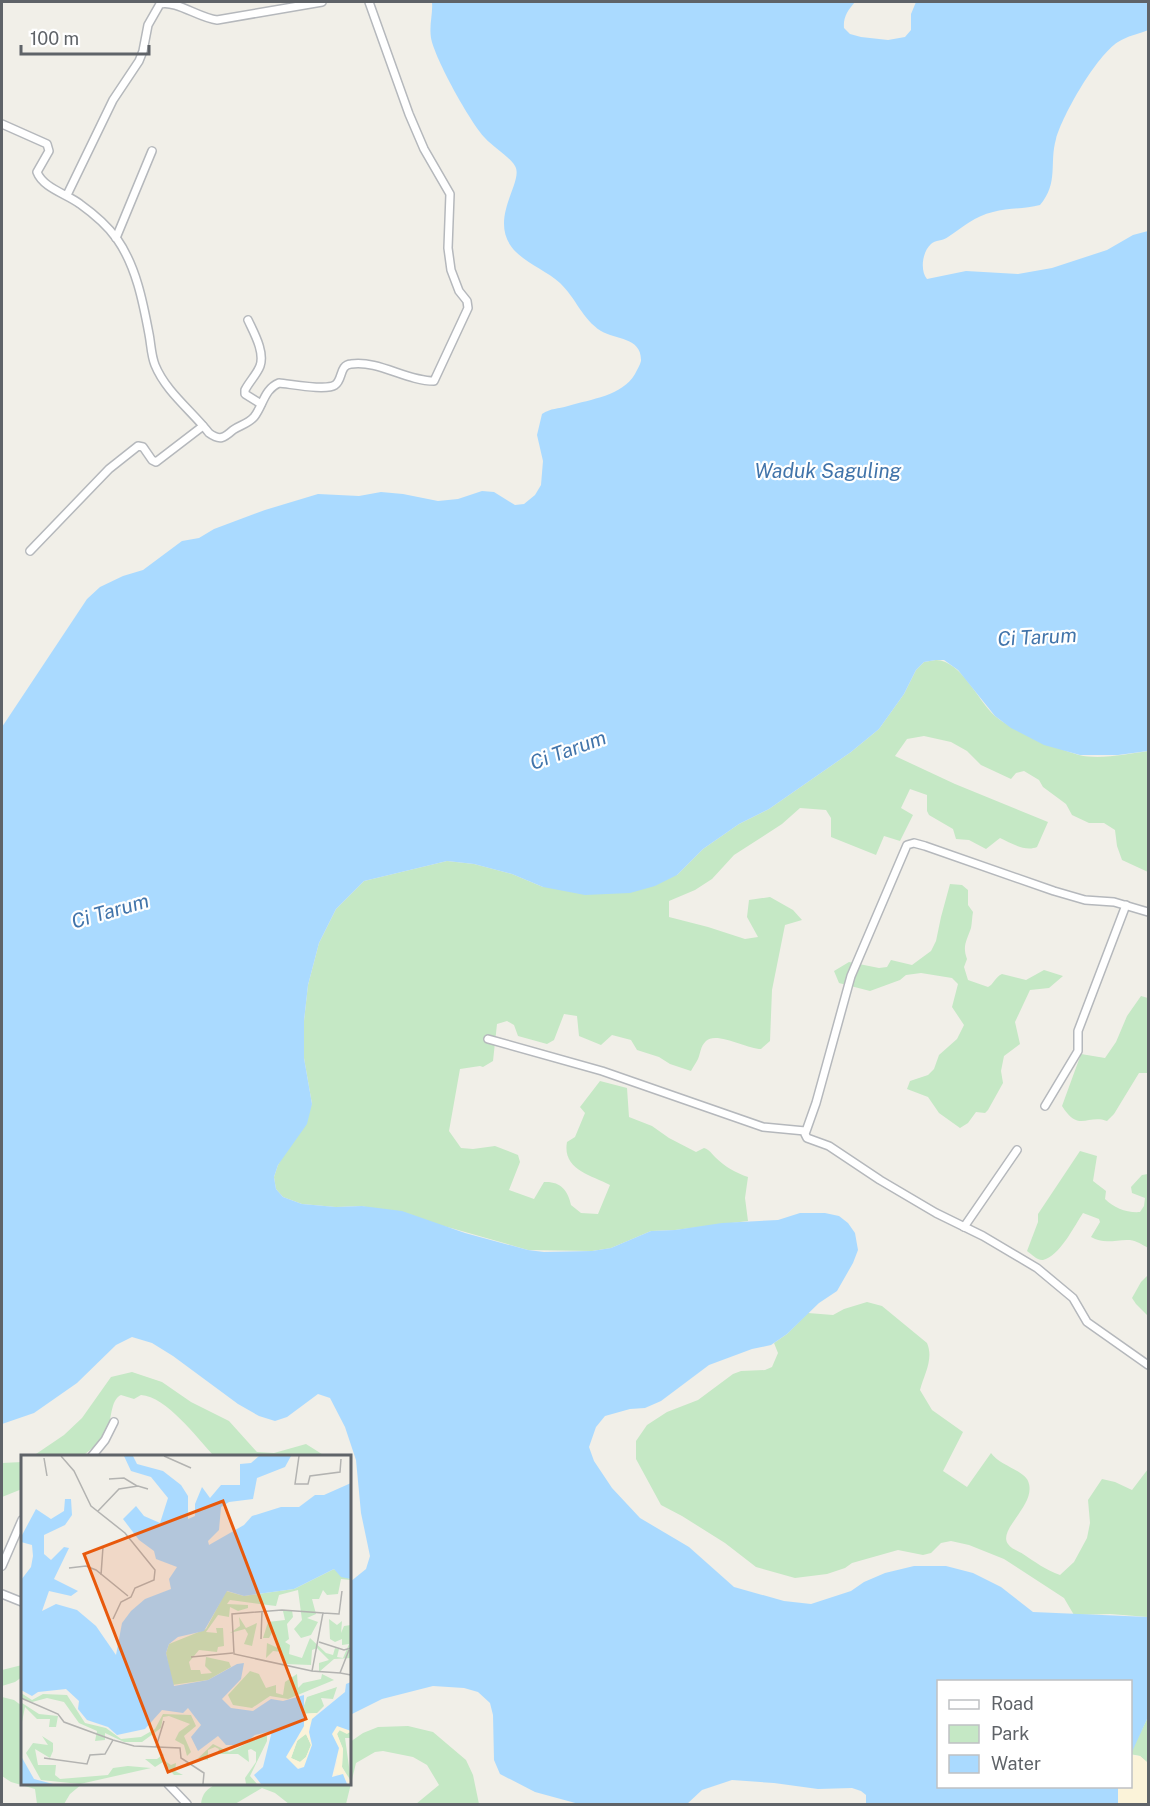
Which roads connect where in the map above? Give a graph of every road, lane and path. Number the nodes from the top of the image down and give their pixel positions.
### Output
1 (322, 2) edge
2 (369, 2) edge
3 (2, 124) edge
4 (152, 150) dead end
5 (67, 195) junction
6 (116, 238) junction
7 (249, 320) dead end
8 (261, 404) junction
9 (203, 426) junction
10 (30, 552) dead end
11 (1126, 904) junction
12 (1149, 912) edge
13 (488, 1039) dead end
14 (1045, 1106) dead end
15 (805, 1131) junction
16 (1017, 1150) dead end
17 (964, 1227) junction
18 (1149, 1365) edge
19 (114, 1422) dead end
20 (93, 1455) edge
21 (21, 1522) edge
22 (2, 1566) edge
23 (2, 1594) edge
24 (21, 1602) edge
25 (169, 1785) edge
26 (187, 1804) edge

1 - 5 street
2 - 8 street
3 - 5 street
4 - 6 street
5 - 6 street
6 - 9 street
7 - 8 street
8 - 9 street
9 - 10 street
11 - 12 street
11 - 14 street
11 - 15 street
13 - 15 street
15 - 17 street
16 - 17 street
17 - 18 street
19 - 20 street
21 - 22 street
23 - 24 street
25 - 26 street

